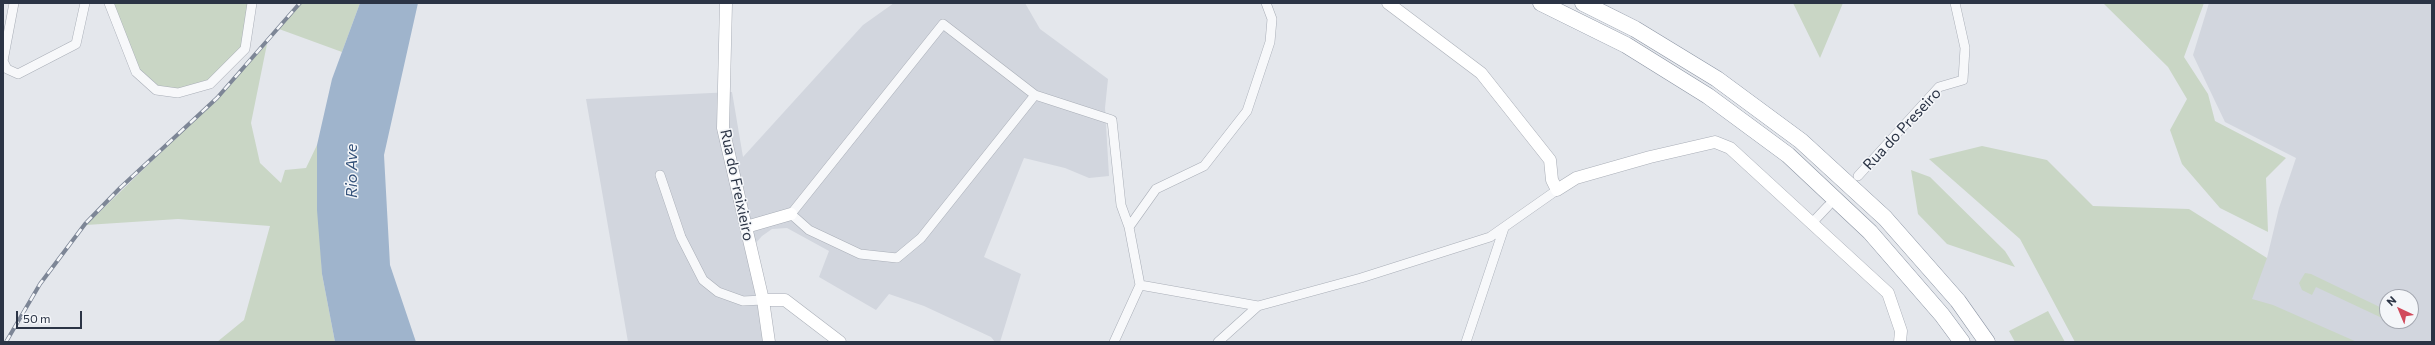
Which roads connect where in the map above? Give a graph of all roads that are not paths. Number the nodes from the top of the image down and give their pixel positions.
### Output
1 (14, 3) edge
2 (85, 3) edge
3 (109, 3) edge
4 (252, 3) edge
5 (726, 3) edge
6 (1266, 3) edge
7 (1388, 3) edge
8 (1541, 3) edge
9 (1583, 3) edge
10 (1955, 3) edge
11 (3, 61) edge
12 (1035, 95) junction
13 (660, 175) dead end
14 (1858, 176) dead end
15 (1556, 190) junction
16 (1828, 206) dead end
17 (791, 214) junction
18 (1812, 223) junction
19 (746, 227) junction
20 (1128, 227) junction
21 (1504, 228) junction
22 (1140, 285) junction
23 (763, 300) junction
24 (1258, 306) junction
25 (769, 342) edge
26 (840, 342) edge
27 (1114, 342) edge
28 (1218, 342) edge
29 (1466, 342) edge
30 (1900, 342) edge
31 (1962, 342) edge
32 (1987, 342) edge

1 - 11 street
2 - 11 street
3 - 4 street
5 - 19 street, Rua do Freixieiro
6 - 20 street
7 - 15 street
8 - 31 highway
9 - 32 highway
10 - 14 street, Rua do Preseiro
12 - 17 street
12 - 17 street
12 - 20 street
13 - 23 street
15 - 18 street
15 - 21 street
16 - 18 street
17 - 19 street
18 - 30 street
19 - 23 street, Rua do Freixieiro
20 - 22 street
21 - 24 street
21 - 29 street
22 - 24 street
22 - 27 street
23 - 25 street, Rua do Freixieiro
23 - 26 street
24 - 28 street

